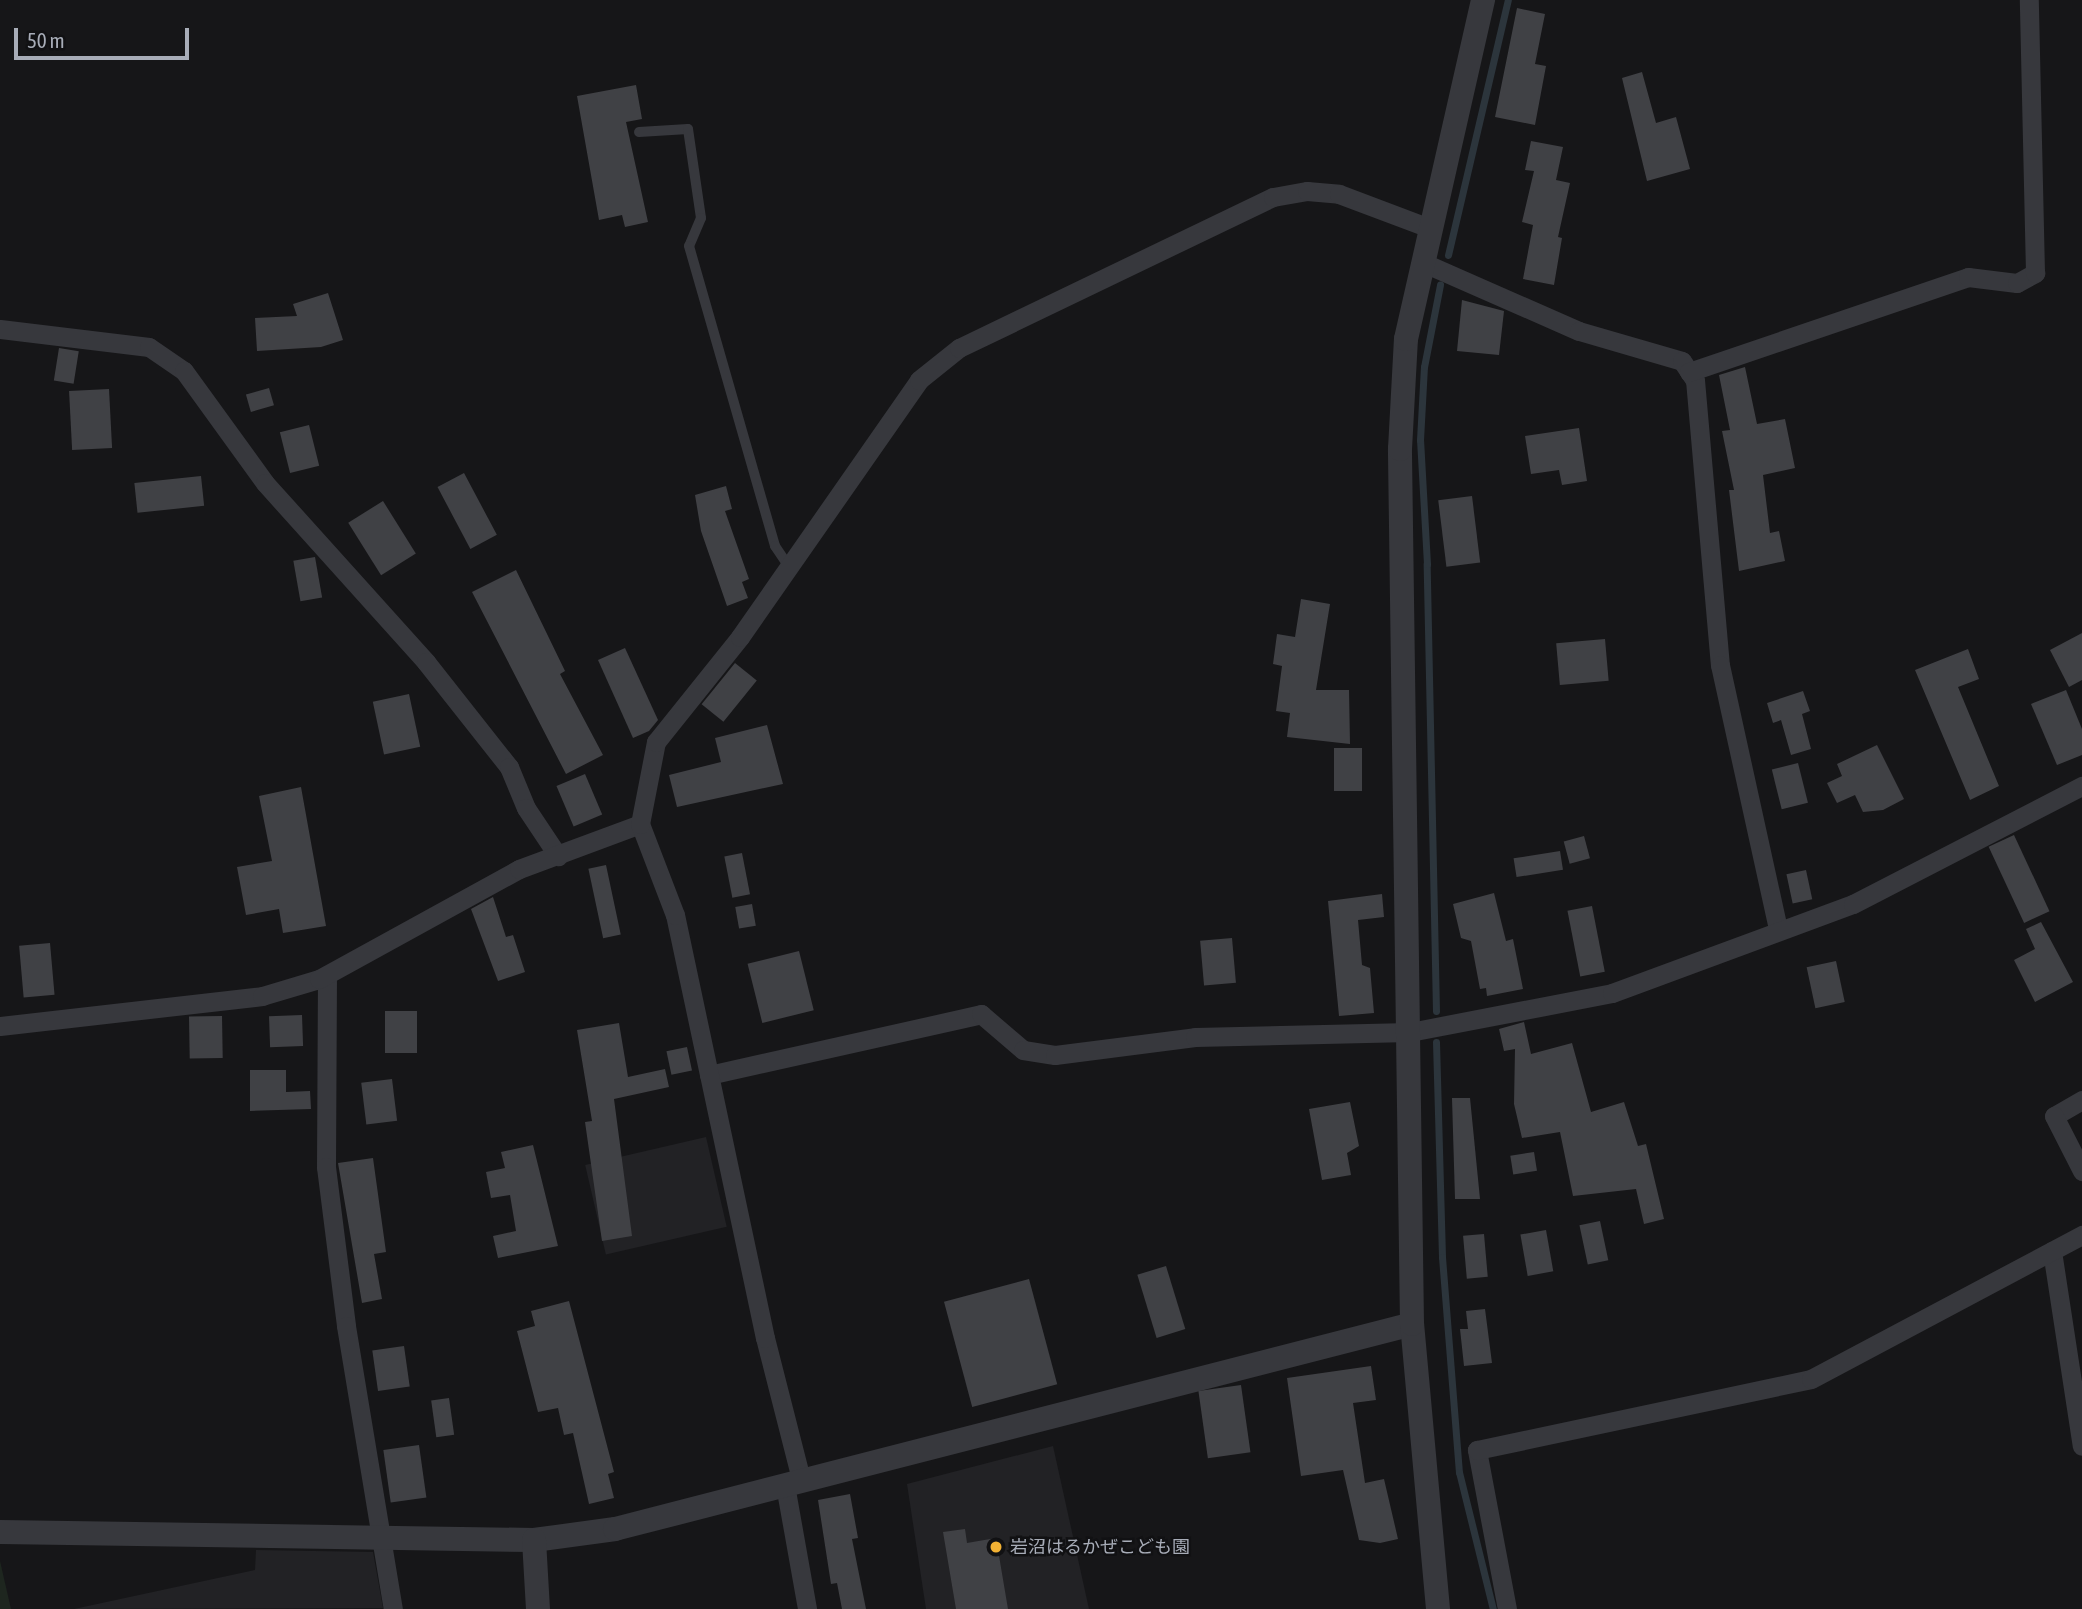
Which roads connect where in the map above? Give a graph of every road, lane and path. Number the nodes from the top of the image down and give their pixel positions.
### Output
1 (1483, 0) edge
2 (2029, 0) edge
3 (639, 132) dead end
4 (1432, 229) junction
5 (1424, 263) junction
6 (0, 329) edge
7 (1689, 372) junction
8 (789, 567) junction
9 (2082, 786) edge
10 (640, 824) junction
11 (558, 856) junction
12 (1779, 929) junction
13 (327, 975) junction
14 (0, 1026) edge
15 (1410, 1032) junction
16 (709, 1075) junction
17 (2082, 1100) edge
18 (2082, 1171) edge
19 (2082, 1235) edge
20 (2052, 1251) junction
21 (1412, 1324) junction
22 (2082, 1446) edge
23 (793, 1482) junction
24 (0, 1532) edge
25 (380, 1540) junction
26 (534, 1540) junction
27 (393, 1609) edge
28 (538, 1609) edge
29 (807, 1609) edge
30 (1438, 1609) edge
31 (1507, 1609) edge

1 - 4 street
2 - 7 street
3 - 8 lane
4 - 5 street
4 - 8 street
5 - 7 street
5 - 15 street
6 - 11 street
7 - 12 street
8 - 10 street
9 - 12 street
10 - 11 street
10 - 16 street
11 - 13 street
12 - 15 street
13 - 14 street
13 - 25 street
15 - 16 street
15 - 21 street
16 - 23 street
17 - 18 street
19 - 20 street
20 - 22 street
20 - 31 street
21 - 23 street
21 - 30 street
23 - 26 street
23 - 29 street
24 - 25 street
25 - 26 street
25 - 27 street
26 - 28 street

